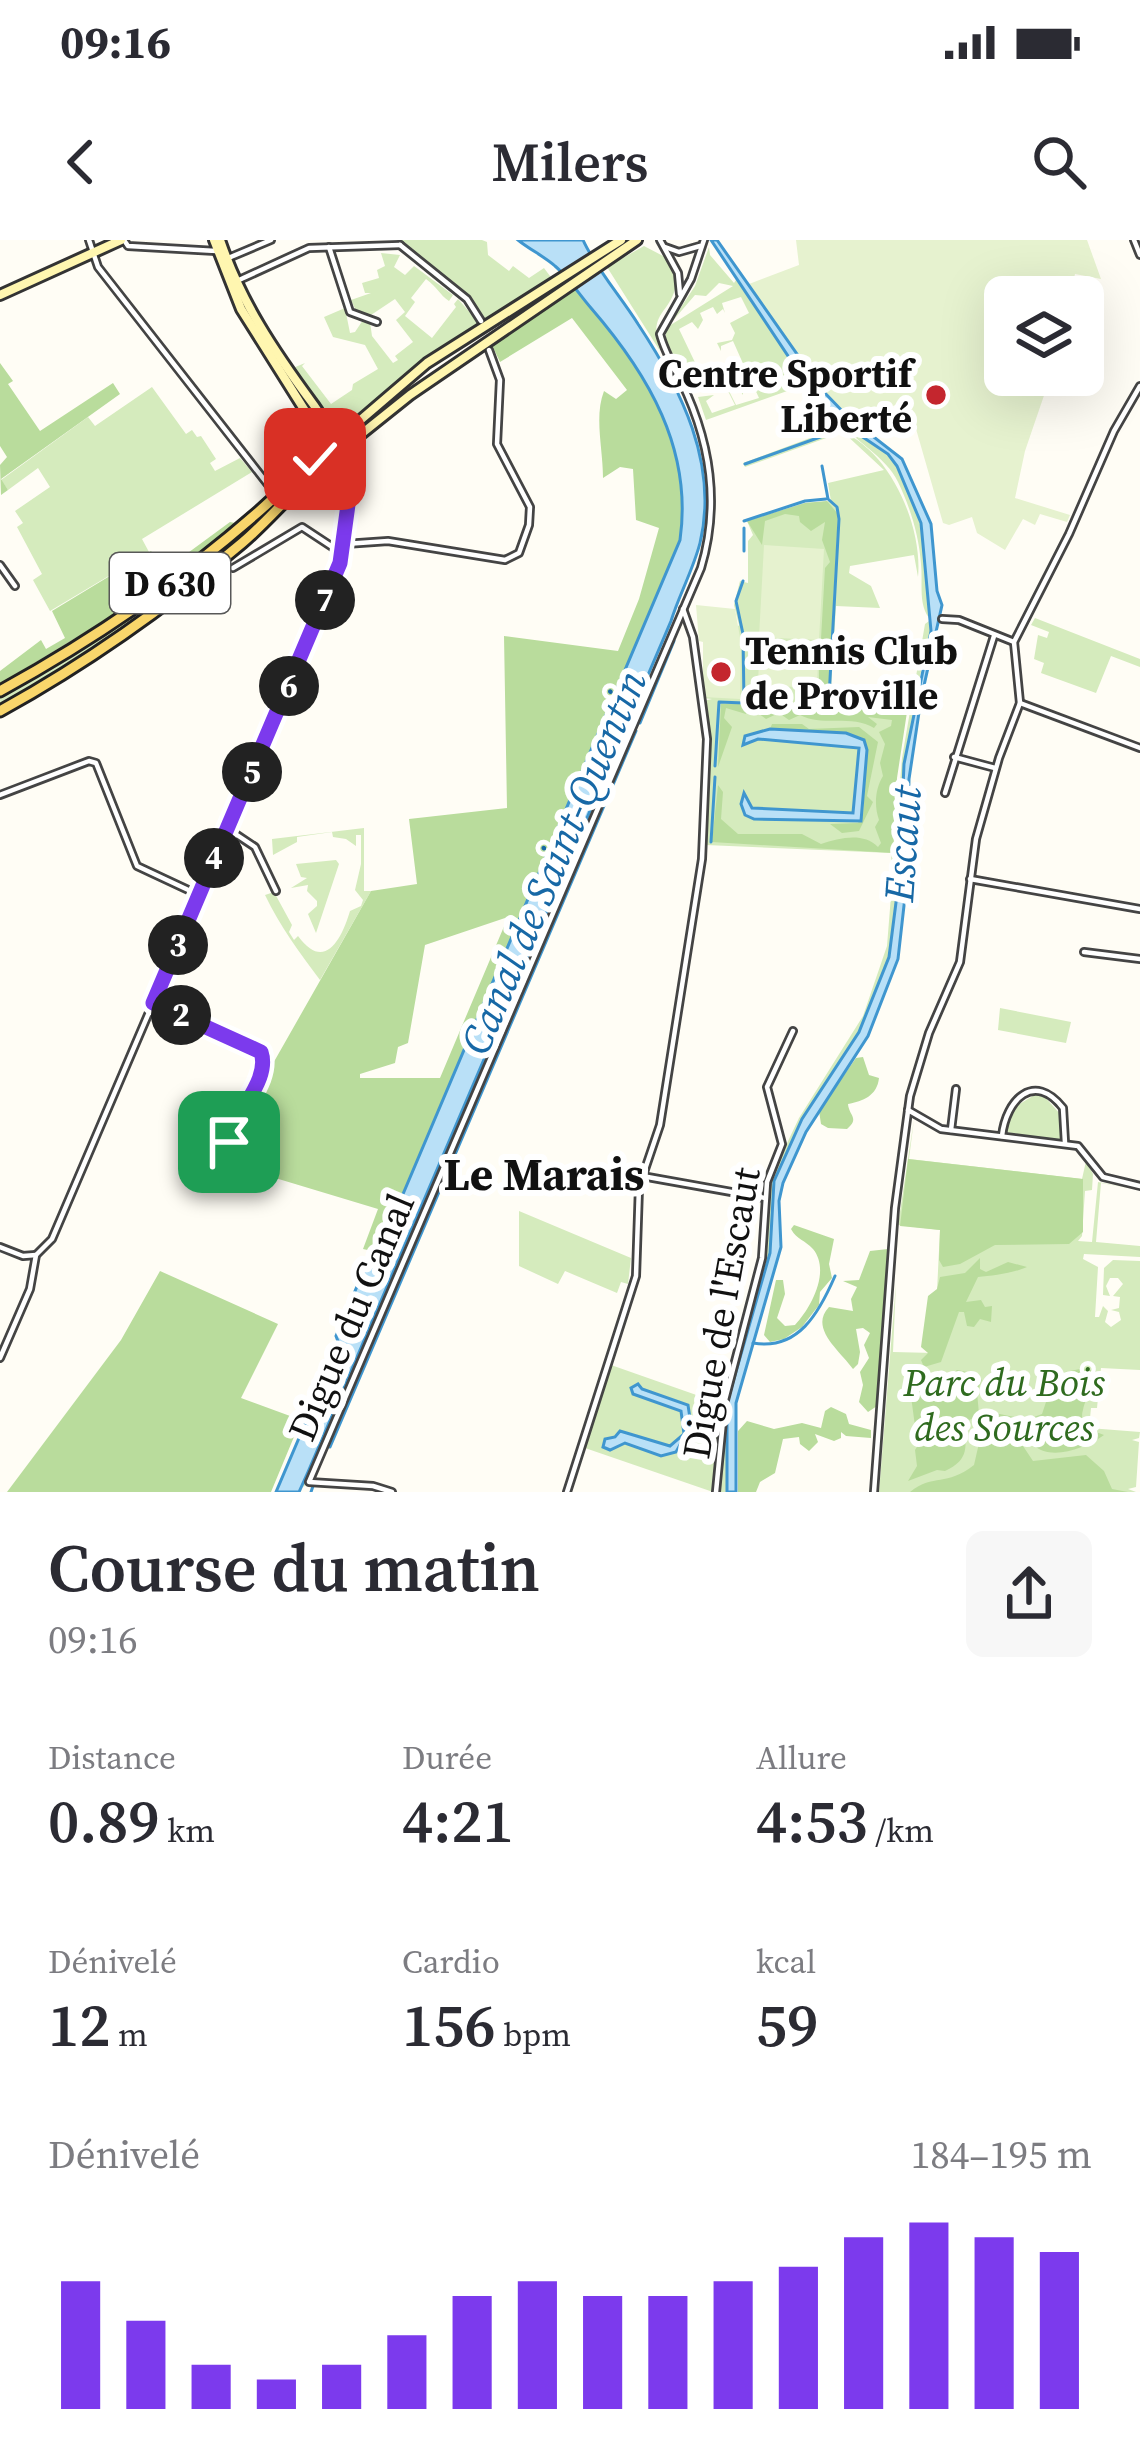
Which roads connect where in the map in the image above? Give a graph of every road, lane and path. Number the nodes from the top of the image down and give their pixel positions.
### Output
1 (89, 240) edge
2 (122, 240) edge
3 (217, 240) edge
4 (271, 240) edge
5 (301, 240) edge
6 (660, 240) edge
7 (1134, 240) edge
8 (629, 242) edge
9 (703, 242) edge
10 (399, 243) edge
11 (329, 247) junction
12 (665, 248) junction
13 (302, 250) junction
14 (1140, 255) edge
15 (92, 256) junction
16 (222, 256) junction
17 (235, 281) junction
18 (680, 294) junction
19 (1, 295) edge
20 (531, 306) junction
21 (482, 321) dead end
22 (377, 322) dead end
23 (489, 350) dead end
24 (1140, 386) edge
25 (345, 442) junction
26 (328, 454) junction
27 (273, 491) dead end
28 (350, 493) junction
29 (345, 544) junction
30 (240, 545) junction
31 (343, 554) junction
32 (0, 565) edge
33 (232, 568) dead end
34 (15, 586) dead end
35 (683, 609) junction
36 (942, 619) dead end
37 (994, 636) junction
38 (1014, 642) junction
39 (0, 691) edge
40 (1021, 704) junction
41 (0, 711) edge
42 (1140, 748) edge
43 (954, 757) junction
44 (996, 768) junction
45 (945, 793) dead end
46 (0, 795) edge
47 (228, 829) junction
48 (970, 879) junction
49 (276, 891) dead end
50 (199, 895) junction
51 (1140, 909) edge
52 (1084, 952) dead end
53 (1140, 958) edge
54 (153, 1003) junction
55 (793, 1030) dead end
56 (956, 1089) dead end
57 (908, 1110) junction
58 (951, 1130) junction
59 (1002, 1136) junction
60 (1065, 1144) junction
61 (231, 1158) dead end
62 (642, 1176) junction
63 (1140, 1186) edge
64 (765, 1198) junction
65 (0, 1247) edge
66 (36, 1256) junction
67 (0, 1358) edge
68 (392, 1492) edge
69 (566, 1492) edge
70 (716, 1492) edge
71 (874, 1492) edge

1 - 15 street
2 - 15 main road
2 - 16 street
3 - 16 main road
4 - 16 street
5 - 13 street
6 - 12 street
7 - 14 street
8 - 20 main road
9 - 12 street
9 - 18 street, Digue du Canal
10 - 11 street
10 - 21 street
11 - 13 street
11 - 22 street
12 - 18 street
13 - 17 street
15 - 19 main road
15 - 27 street
16 - 17 main road
16 - 26 main road
17 - 25 main road
18 - 35 street, Digue du Canal
20 - 25 main road
20 - 25 main road
23 - 29 street
24 - 38 street
25 - 26 main road
25 - 26 main road
25 - 28 street
26 - 28 street
26 - 30 main road, D 630
26 - 39 main road, D 630
28 - 29 street
28 - 30 main road
29 - 31 street
30 - 41 main road, D 630
31 - 33 street
31 - 47 street
32 - 34 street
35 - 62 street
35 - 68 street, Digue du Canal
36 - 37 street
37 - 38 street
37 - 43 street
38 - 40 street
40 - 42 street
40 - 44 street
43 - 44 street
43 - 45 street
44 - 48 street
46 - 50 street
47 - 49 street
47 - 50 street
48 - 51 street
48 - 57 street
50 - 54 street
52 - 53 street
54 - 61 street
54 - 66 street
55 - 64 street, Digue de l'Escaut
56 - 58 street
57 - 58 street
57 - 71 street
58 - 59 street
59 - 60 street
59 - 60 street
60 - 63 street
62 - 64 street
62 - 69 street
64 - 70 street, Digue de l'Escaut
65 - 66 street
66 - 67 street

